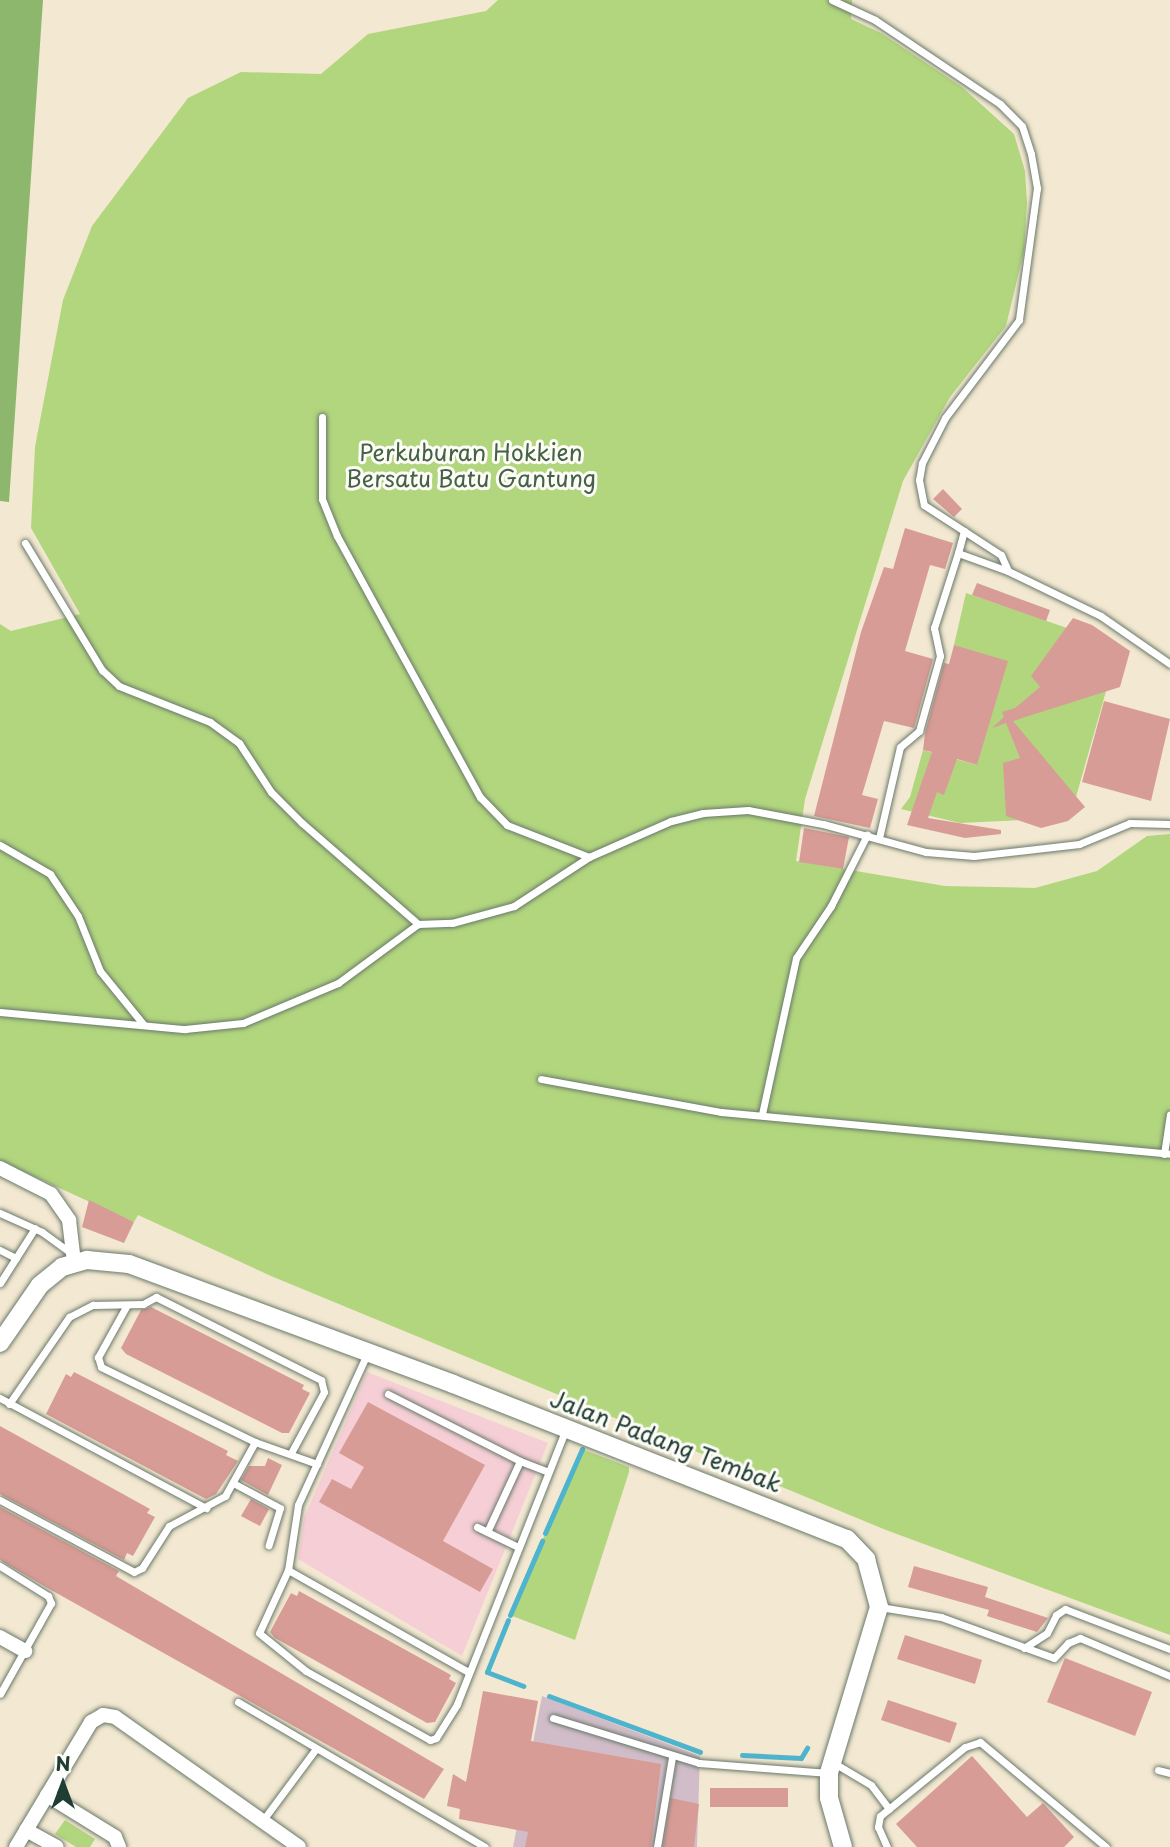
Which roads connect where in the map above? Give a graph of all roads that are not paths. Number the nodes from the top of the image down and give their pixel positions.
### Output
1 (832, 0) edge
2 (322, 417) dead end
3 (964, 531) junction
4 (26, 543) dead end
5 (958, 553) junction
6 (1008, 570) junction
7 (1170, 664) edge
8 (1170, 824) edge
9 (867, 835) junction
10 (879, 838) junction
11 (0, 845) edge
12 (589, 857) junction
13 (418, 924) junction
14 (0, 1012) edge
15 (143, 1024) junction
16 (541, 1079) dead end
17 (762, 1114) junction
18 (1170, 1114) edge
19 (1167, 1154) edge
20 (0, 1168) edge
21 (0, 1213) edge
22 (35, 1228) junction
23 (0, 1250) edge
24 (16, 1258) junction
25 (73, 1258) junction
26 (164, 1276) junction
27 (0, 1283) edge
28 (156, 1297) junction
29 (127, 1305) junction
30 (0, 1343) edge
31 (367, 1353) junction
32 (388, 1394) dead end
33 (1, 1399) edge
34 (9, 1404) junction
35 (565, 1429) junction
36 (255, 1442) junction
37 (291, 1453) junction
38 (520, 1461) junction
39 (317, 1464) junction
40 (548, 1472) junction
41 (235, 1484) junction
42 (0, 1500) edge
43 (206, 1508) junction
44 (477, 1527) dead end
45 (487, 1532) junction
46 (269, 1545) dead end
47 (518, 1547) junction
48 (0, 1566) edge
49 (288, 1570) junction
50 (878, 1606) junction
51 (0, 1637) edge
52 (1024, 1648) junction
53 (1170, 1649) edge
54 (25, 1651) junction
55 (468, 1672) junction
56 (1170, 1676) edge
57 (0, 1694) edge
58 (238, 1702) dead end
59 (553, 1718) dead end
60 (315, 1750) junction
61 (672, 1757) junction
62 (830, 1768) junction
63 (1158, 1770) dead end
64 (1170, 1773) edge
65 (47, 1795) junction
66 (889, 1808) junction
67 (263, 1820) junction
68 (26, 1830) junction
69 (16, 1847) edge
70 (57, 1847) edge
71 (119, 1847) edge
72 (299, 1847) edge
73 (485, 1847) edge
74 (657, 1847) edge
75 (844, 1847) edge
76 (887, 1847) edge
77 (1106, 1847) edge

1 - 3 lane
2 - 12 lane
3 - 5 lane
3 - 6 lane
4 - 13 lane
5 - 6 lane
5 - 10 lane
6 - 7 lane
8 - 10 lane
9 - 10 lane
9 - 12 lane
9 - 17 lane
11 - 15 lane
12 - 13 lane
13 - 15 lane
14 - 15 lane
16 - 17 lane
17 - 19 lane
18 - 19 lane
20 - 25 street
21 - 22 lane
22 - 24 lane
22 - 25 lane
23 - 24 lane
24 - 27 lane
25 - 26 street, Jalan Padang Tembak
25 - 30 street
26 - 28 lane
26 - 31 street, Jalan Padang Tembak
28 - 29 lane
28 - 37 lane
29 - 34 lane
29 - 36 lane
31 - 35 street, Jalan Padang Tembak
31 - 39 lane
32 - 38 lane
33 - 34 lane
34 - 43 lane
35 - 40 lane
35 - 50 street, Jalan Padang Tembak
36 - 37 lane
36 - 41 lane
37 - 39 lane
38 - 40 lane
38 - 45 lane
39 - 49 lane
40 - 47 lane
41 - 43 lane
41 - 46 lane
42 - 43 lane
44 - 45 lane
45 - 47 lane
47 - 55 lane
48 - 54 lane
49 - 55 lane
49 - 55 lane
50 - 52 lane
50 - 62 street
51 - 54 street
52 - 53 lane
52 - 56 lane
54 - 57 lane
58 - 60 lane
59 - 61 lane
60 - 67 lane
60 - 73 lane
61 - 62 lane
61 - 74 lane
62 - 66 lane
62 - 75 street
63 - 64 lane
65 - 67 street
65 - 68 street
65 - 71 street
66 - 76 lane
66 - 77 lane
67 - 72 street
68 - 69 street
68 - 70 street

